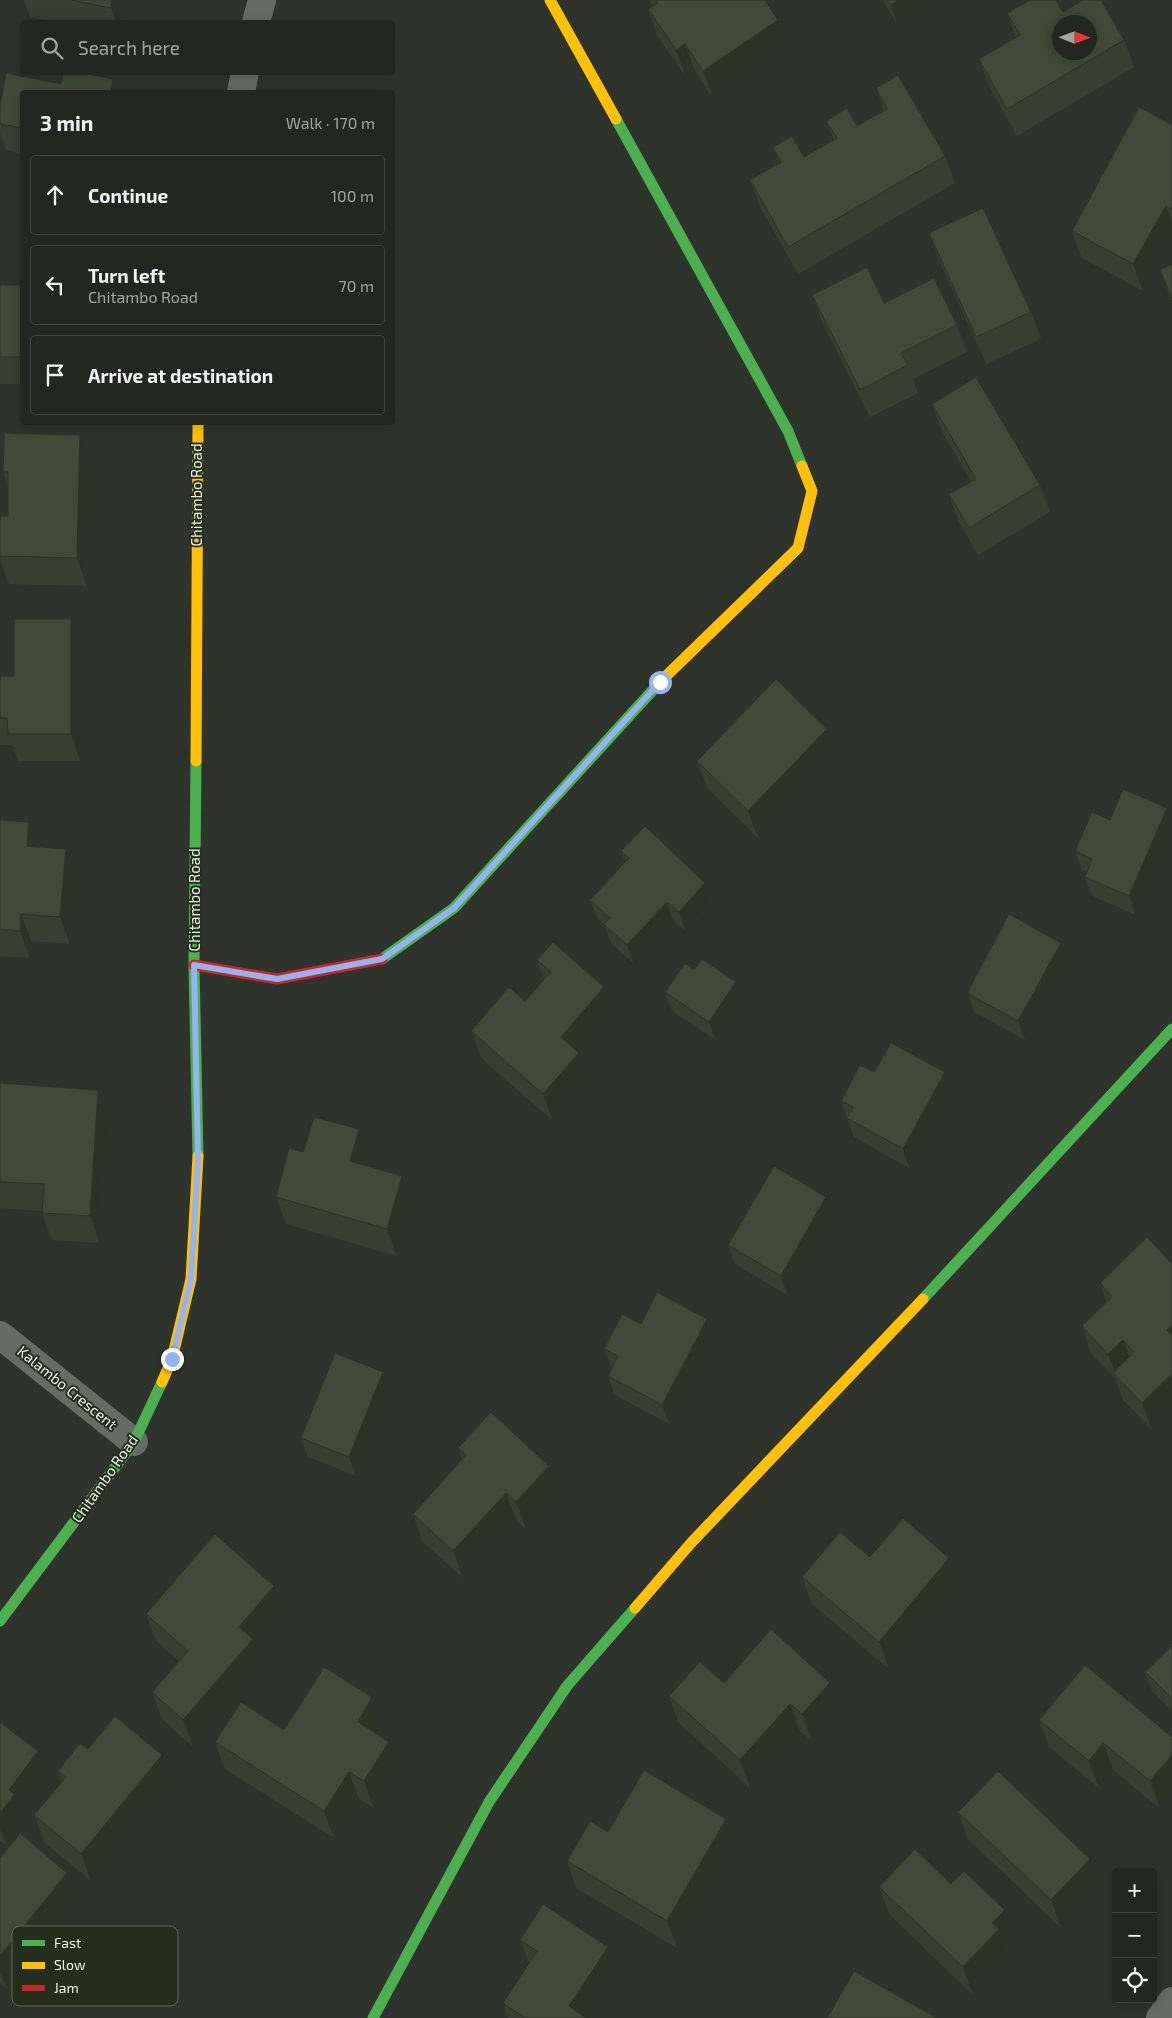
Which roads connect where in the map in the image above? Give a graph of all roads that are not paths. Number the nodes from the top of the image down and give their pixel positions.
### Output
1 (262, 0) edge
2 (550, 0) edge
3 (257, 20) edge
4 (244, 75) edge
5 (241, 90) edge
6 (198, 425) edge
7 (194, 965) junction
8 (1172, 1029) edge
9 (0, 1335) edge
10 (134, 1442) junction
11 (0, 1621) edge
12 (1172, 2001) edge
13 (372, 2018) edge
14 (1160, 2018) edge

1 - 3 street
2 - 7 street
4 - 5 street
6 - 7 street, Chitambo Road
7 - 10 street, Chitambo Road
8 - 13 street
9 - 10 street, Kalambo Crescent
10 - 11 street, Chitambo Road
12 - 14 street

